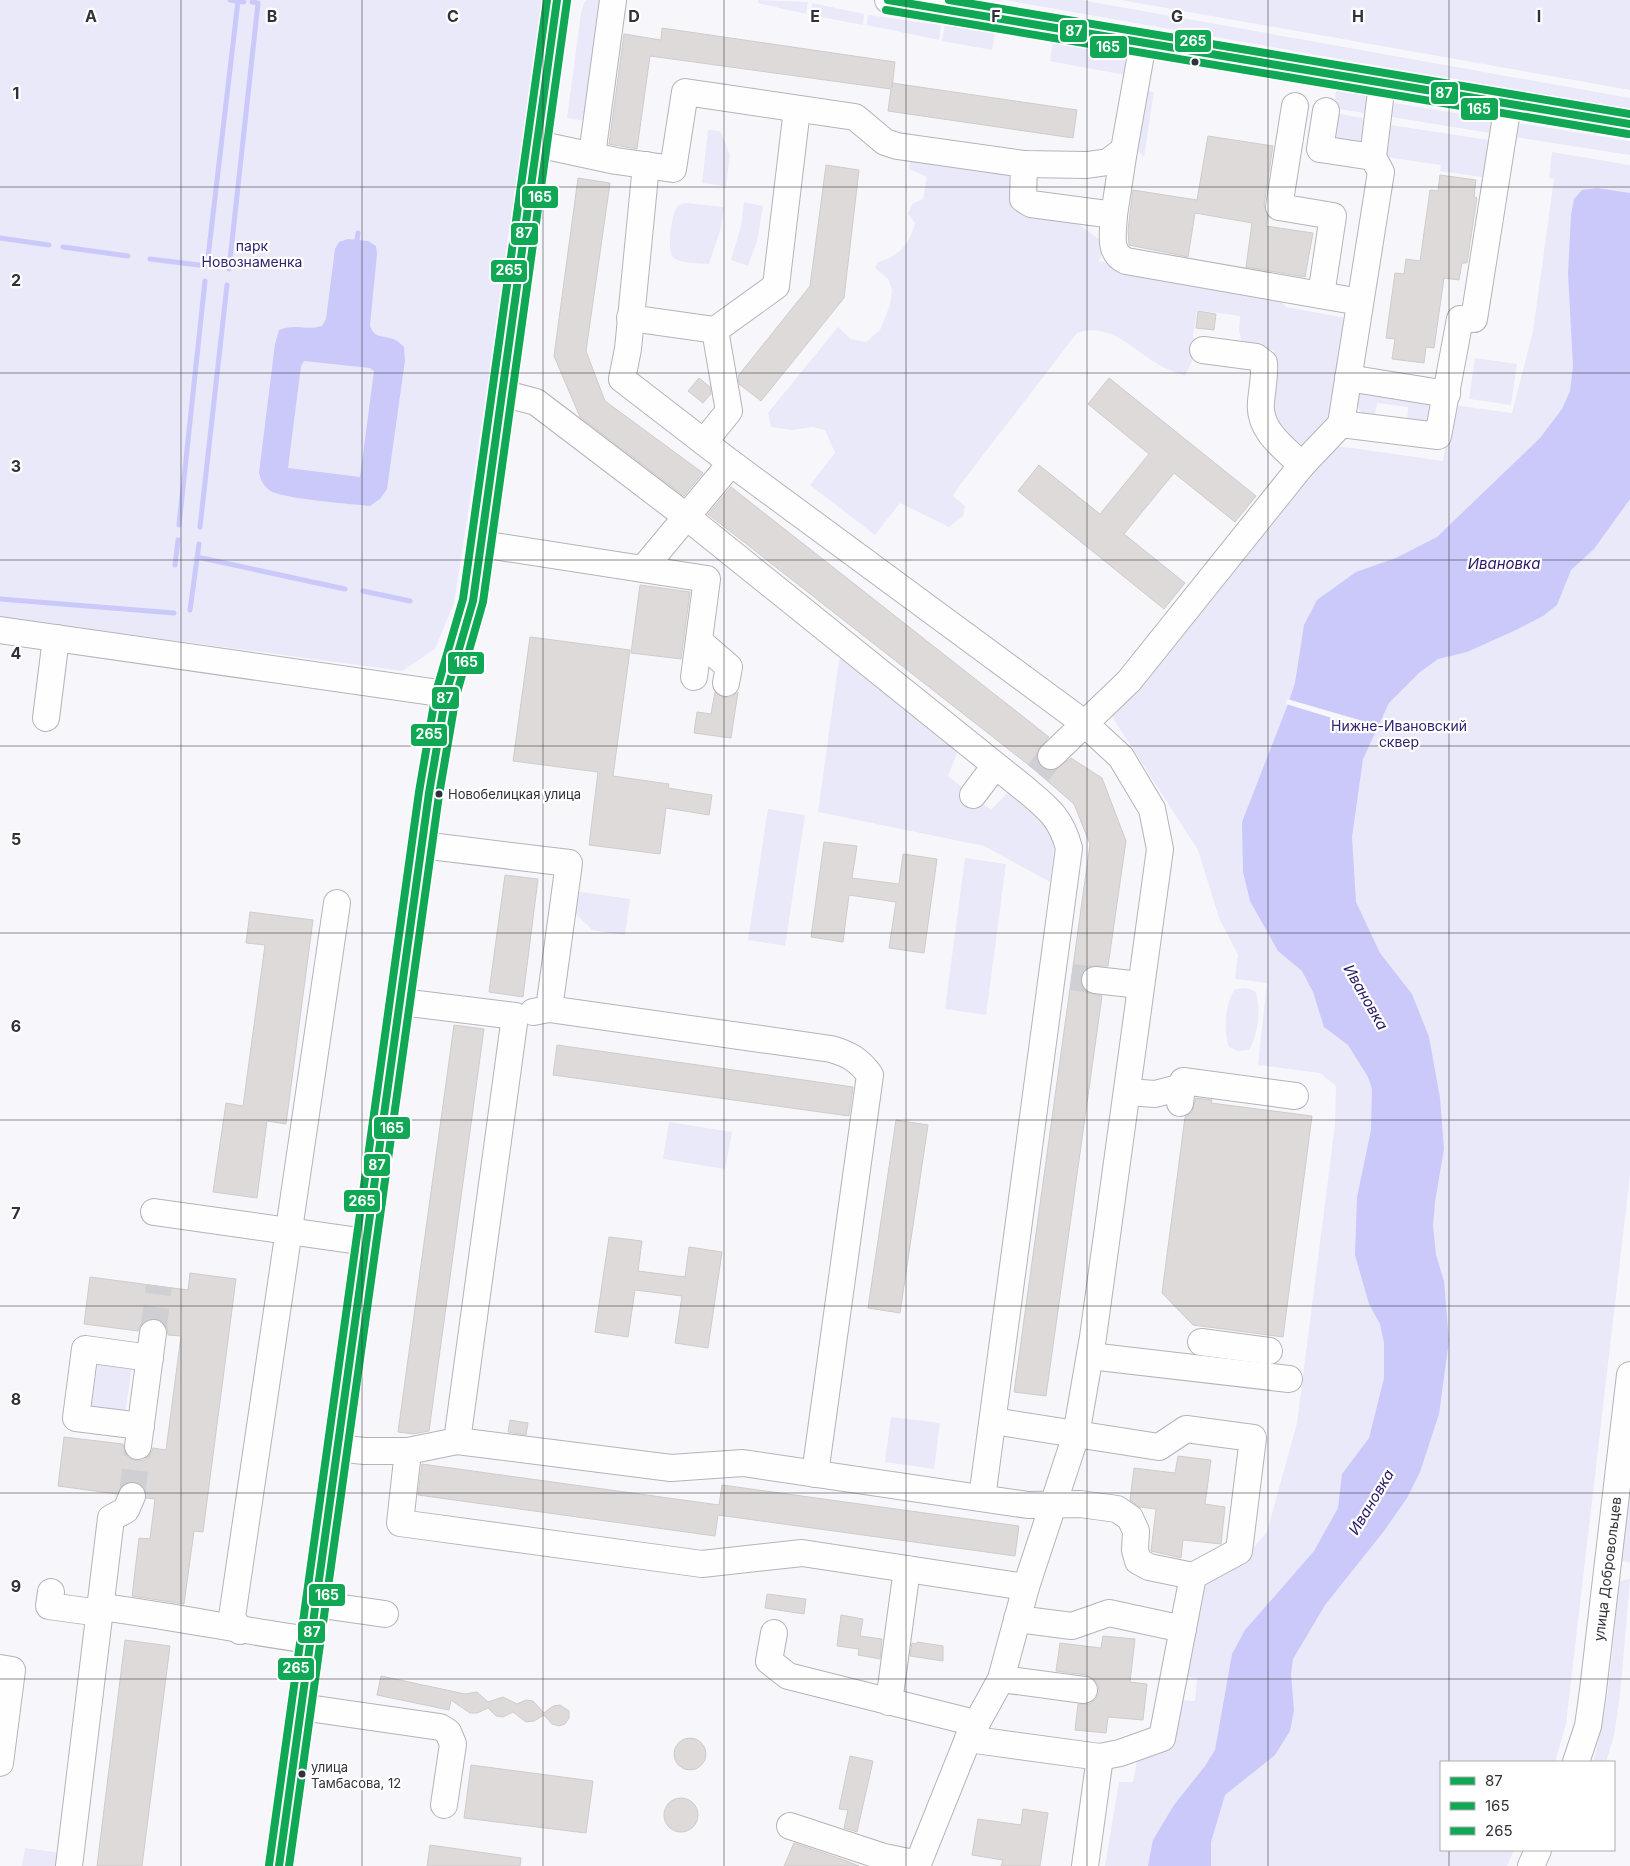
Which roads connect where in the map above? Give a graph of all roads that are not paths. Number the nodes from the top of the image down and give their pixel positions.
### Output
1 (557, 0) edge
2 (613, 0) edge
3 (888, 0) edge
4 (1143, 43) junction
5 (1382, 83) junction
6 (1508, 104) junction
7 (1295, 106) dead end
8 (797, 109) junction
9 (1326, 111) dead end
10 (1630, 124) edge
11 (537, 144) junction
12 (1124, 150) junction
13 (592, 155) junction
14 (1373, 157) junction
15 (1024, 164) junction
16 (646, 165) junction
17 (1114, 215) junction
18 (1321, 295) junction
19 (1360, 302) junction
20 (630, 318) junction
21 (715, 330) junction
22 (1203, 350) dead end
23 (1348, 378) junction
24 (502, 393) junction
25 (1447, 394) junction
26 (1340, 424) junction
27 (704, 442) junction
28 (731, 463) junction
29 (1302, 465) junction
30 (687, 517) junction
31 (481, 544) junction
32 (643, 569) junction
33 (0, 630) edge
34 (56, 638) junction
35 (698, 641) junction
36 (694, 677) dead end
37 (726, 683) dead end
38 (446, 694) junction
39 (46, 718) dead end
40 (1084, 723) junction
41 (995, 766) junction
42 (1038, 773) junction
43 (973, 795) dead end
44 (422, 845) junction
45 (337, 903) dead end
46 (1073, 977) junction
47 (1140, 985) junction
48 (401, 1002) junction
49 (549, 1009) junction
50 (515, 1016) junction
51 (1126, 1092) junction
52 (1295, 1096) dead end
53 (154, 1212) dead end
54 (288, 1231) junction
55 (366, 1242) junction
56 (153, 1333) tunnel mouth
57 (1201, 1342) dead end
58 (1270, 1351) dead end
59 (1090, 1356) junction
60 (150, 1358) junction
61 (1630, 1375) edge
62 (1289, 1379) dead end
63 (1628, 1413) edge
64 (992, 1421) junction
65 (1076, 1435) junction
66 (456, 1441) junction
67 (337, 1448) junction
68 (408, 1451) junction
69 (815, 1474) junction
70 (132, 1496) tunnel mouth
71 (982, 1498) junction
72 (1053, 1504) junction
73 (907, 1568) junction
74 (1619, 1573) edge
75 (1193, 1576) junction
76 (1026, 1587) junction
77 (51, 1592) dead end
78 (315, 1604) junction
79 (100, 1613) junction
80 (385, 1614) dead end
81 (1017, 1619) junction
82 (1183, 1629) junction
83 (240, 1631) junction
84 (774, 1633) dead end
85 (310, 1640) junction
86 (0, 1668) edge
87 (1000, 1679) junction
88 (1084, 1690) dead end
89 (889, 1702) junction
90 (301, 1707) junction
91 (972, 1728) junction
92 (1100, 1757) junction
93 (1576, 1761) edge
94 (0, 1763) edge
95 (444, 1805) dead end
96 (790, 1826) dead end
97 (1538, 1851) edge
98 (882, 1861) edge
99 (917, 1865) edge
100 (69, 1866) edge
101 (279, 1866) edge
102 (1085, 1866) edge
103 (1531, 1866) edge

1 - 11 street
2 - 13 street
3 - 4 street
4 - 5 street
4 - 12 street
5 - 6 street
5 - 14 street
6 - 10 street
6 - 25 street
7 - 18 street
8 - 15 street
8 - 16 street
8 - 21 street
9 - 14 street
11 - 13 street
11 - 24 street
12 - 15 street
12 - 17 street
13 - 16 street
14 - 19 street
15 - 17 street
16 - 20 street
17 - 18 street
18 - 19 street
19 - 23 street
20 - 21 street
20 - 27 street
21 - 27 street
22 - 29 street
23 - 25 street
23 - 26 street
24 - 30 street
24 - 31 street
25 - 26 street
26 - 29 street
27 - 28 street
28 - 30 street
28 - 40 street
29 - 40 street
30 - 32 street
30 - 41 street
31 - 32 street
31 - 38 street
32 - 35 street
33 - 34 street
34 - 38 street
34 - 39 street
35 - 36 street
35 - 37 street
38 - 44 street
40 - 42 street
40 - 47 street
41 - 42 street
41 - 43 street
42 - 46 street
44 - 48 street
44 - 49 street
45 - 54 street
46 - 47 street
46 - 64 street
47 - 51 street
48 - 50 street
48 - 55 street
49 - 50 street
49 - 69 street
50 - 66 street
51 - 52 street
51 - 59 street
53 - 54 street
54 - 55 street
54 - 83 street
55 - 67 street
56 - 60 street
57 - 58 street
59 - 62 street
59 - 65 street
60 - 60 street
61 - 63 street, улица Добровольцев
63 - 74 street, улица Добровольцев
64 - 65 street
64 - 71 street
65 - 72 street
65 - 75 street
66 - 68 street
66 - 69 street
67 - 68 street
67 - 78 street
68 - 73 street
69 - 71 street
70 - 79 street
71 - 72 street
72 - 75 street
72 - 76 street
73 - 76 street
73 - 89 street
74 - 93 street, улица Добровольцев
75 - 82 street
76 - 81 street
77 - 79 street
78 - 80 street
78 - 85 street
79 - 83 street
79 - 100 street
81 - 82 street
81 - 87 street
82 - 92 street
83 - 85 street
84 - 89 street
85 - 90 street
86 - 94 street
87 - 88 street
87 - 91 street
89 - 91 street
90 - 95 street
90 - 101 street
91 - 92 street
91 - 99 street
92 - 102 street
96 - 98 street
97 - 103 street
98 - 99 street

